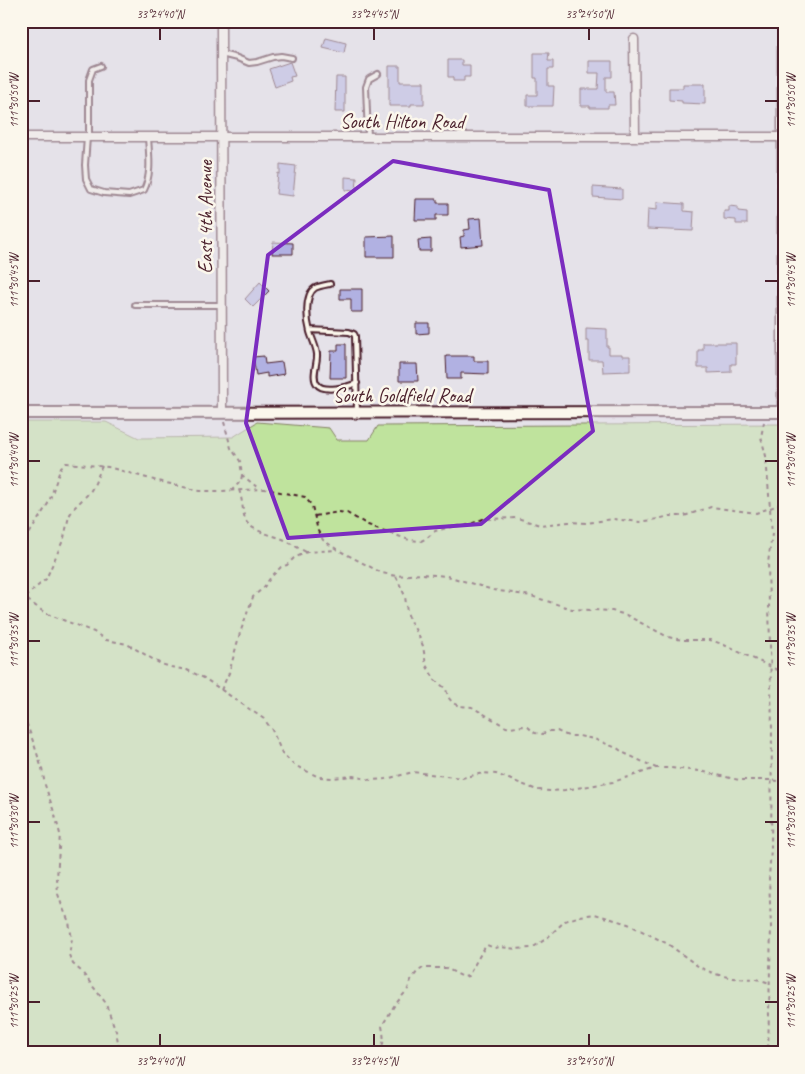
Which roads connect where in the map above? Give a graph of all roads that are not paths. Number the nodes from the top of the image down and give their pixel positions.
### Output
1 (221, 21) edge
2 (782, 21) edge
3 (634, 39) dead end
4 (222, 54) junction
5 (292, 58) dead end
6 (101, 66) dead end
7 (378, 74) dead end
8 (21, 137) edge
9 (88, 137) junction
10 (148, 137) junction
11 (222, 137) junction
12 (368, 137) junction
13 (635, 137) junction
14 (783, 137) edge
15 (330, 284) dead end
16 (135, 304) dead end
17 (222, 305) junction
18 (310, 330) junction
19 (357, 383) junction
20 (222, 412) junction
21 (358, 412) junction
22 (783, 412) edge
23 (21, 413) edge

1 - 4 street, East 4th Avenue
2 - 14 street
3 - 13 street
4 - 5 lane
4 - 11 street, East 4th Avenue
6 - 9 lane
7 - 12 lane
8 - 9 street, South Hilton Road
9 - 10 street, South Hilton Road
9 - 10 lane
10 - 11 street, South Hilton Road
11 - 12 street, South Hilton Road
11 - 17 street, East 4th Avenue
12 - 13 street, South Hilton Road
13 - 14 street, South Hilton Road
14 - 22 street
15 - 18 lane
16 - 17 lane
17 - 20 street, East 4th Avenue
18 - 19 lane
18 - 19 lane
19 - 21 lane
20 - 21 main road, South Goldfield Road
20 - 23 main road, South Goldfield Road
21 - 22 main road, South Goldfield Road

